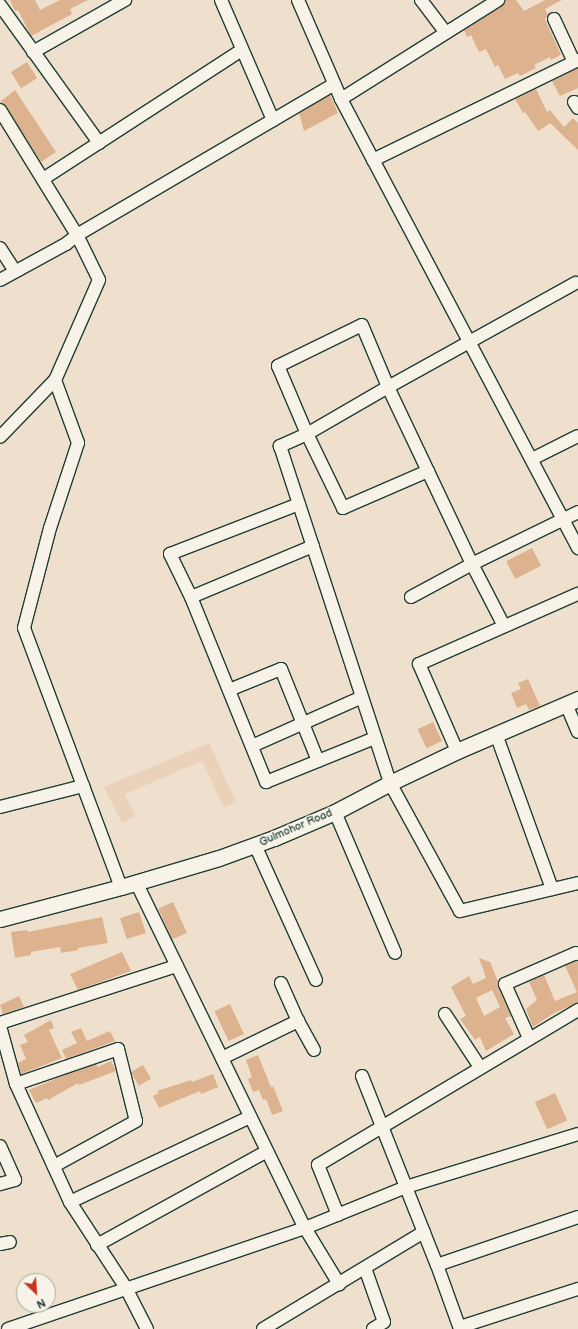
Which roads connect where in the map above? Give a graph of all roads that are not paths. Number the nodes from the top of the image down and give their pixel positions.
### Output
1 (125, 0) edge
2 (221, 0) edge
3 (298, 0) edge
4 (421, 0) edge
5 (498, 0) edge
6 (0, 5) edge
7 (554, 19) dead end
8 (446, 33) junction
9 (242, 50) junction
10 (33, 52) junction
11 (576, 61) edge
12 (334, 84) junction
13 (341, 99) junction
14 (0, 110) edge
15 (273, 120) junction
16 (99, 144) junction
17 (373, 160) junction
18 (43, 179) junction
19 (77, 235) junction
20 (0, 248) edge
21 (15, 271) junction
22 (0, 280) edge
23 (577, 283) edge
24 (469, 343) junction
25 (55, 380) junction
26 (388, 387) junction
27 (307, 434) junction
28 (578, 436) edge
29 (0, 437) edge
30 (532, 460) junction
31 (428, 472) junction
32 (299, 504) junction
33 (578, 512) edge
34 (562, 520) junction
35 (313, 546) junction
36 (578, 548) edge
37 (472, 564) junction
38 (578, 594) edge
39 (192, 597) junction
40 (411, 597) dead end
41 (504, 626) junction
42 (229, 690) junction
43 (362, 697) junction
44 (572, 701) edge
45 (303, 723) junction
46 (578, 732) edge
47 (496, 734) junction
48 (375, 738) junction
49 (252, 746) junction
50 (457, 751) junction
51 (318, 761) junction
52 (390, 783) junction
53 (83, 786) junction
54 (0, 807) edge
55 (335, 812) junction
56 (255, 845) junction
57 (136, 882) junction
58 (578, 883) edge
59 (120, 887) junction
60 (552, 889) junction
61 (0, 919) edge
62 (395, 954) dead end
63 (578, 954) edge
64 (177, 966) junction
65 (316, 980) dead end
66 (281, 983) dead end
67 (578, 1010) edge
68 (445, 1014) dead end
69 (298, 1021) junction
70 (0, 1023) edge
71 (0, 1026) edge
72 (529, 1038) junction
73 (314, 1050) dead end
74 (222, 1058) junction
75 (480, 1067) junction
76 (362, 1076) dead end
77 (16, 1084) junction
78 (250, 1117) junction
79 (382, 1126) junction
80 (578, 1134) edge
81 (0, 1146) edge
82 (267, 1151) junction
83 (54, 1166) junction
84 (0, 1184) edge
85 (406, 1187) junction
86 (70, 1202) junction
87 (338, 1215) junction
88 (578, 1217) edge
89 (305, 1228) junction
90 (424, 1232) junction
91 (97, 1245) junction
92 (437, 1265) junction
93 (365, 1268) junction
94 (339, 1284) junction
95 (126, 1288) junction
96 (578, 1288) edge
97 (460, 1328) edge
98 (8, 1329) edge
99 (147, 1329) edge
100 (263, 1329) edge
101 (373, 1329) edge

1 - 10 street
2 - 9 street
3 - 12 street
4 - 8 street
5 - 8 street
6 - 10 street
7 - 11 street
8 - 13 street
9 - 15 street
9 - 16 street
10 - 16 street
11 - 17 street
12 - 13 street
12 - 15 street
13 - 17 street
14 - 18 street
15 - 19 street
16 - 18 street
17 - 24 street
18 - 19 street
19 - 21 street
19 - 25 street
20 - 21 street
21 - 22 street
23 - 24 street
24 - 26 street
24 - 30 street
25 - 29 street
25 - 53 street
26 - 27 street
26 - 27 street
26 - 31 street
27 - 31 street
27 - 32 street
28 - 30 street
30 - 34 street
31 - 37 street
32 - 35 street
32 - 39 street
33 - 34 street
34 - 36 street
34 - 37 street
35 - 39 street
35 - 43 street
37 - 40 street
37 - 41 street
38 - 41 street
39 - 42 street
41 - 50 street
42 - 45 street
42 - 49 street
43 - 45 street
43 - 48 street
44 - 46 street
44 - 47 street, Gulmohor Road
45 - 49 street
45 - 51 street
47 - 50 street, Gulmohor Road
47 - 60 street
48 - 51 street
48 - 52 street
49 - 51 street
50 - 52 street, Gulmohor Road
52 - 55 street, Gulmohor Road
52 - 60 street
53 - 54 street
53 - 59 street
55 - 56 street, Gulmohor Road
55 - 62 street
56 - 57 street, Gulmohor Road
56 - 65 street
57 - 59 street, Gulmohor Road
57 - 64 street
58 - 60 street
59 - 61 street, Gulmohor Road
63 - 72 street
64 - 70 street
64 - 74 street
66 - 69 street
67 - 72 street
68 - 75 street
69 - 73 street
69 - 74 street
71 - 77 street
72 - 75 street
74 - 78 street
75 - 79 street
76 - 79 street
77 - 83 street
77 - 83 street
78 - 82 street
78 - 86 street
79 - 85 street
79 - 87 street
80 - 85 street
81 - 84 street
82 - 89 street
82 - 91 street
83 - 86 street
85 - 87 street
85 - 90 street
86 - 91 street
87 - 89 street
88 - 92 street
89 - 94 street
89 - 95 street
90 - 92 street
90 - 93 street
91 - 95 street
92 - 97 street
93 - 94 street
93 - 101 street
94 - 100 street
95 - 98 street
95 - 99 street
96 - 97 street

